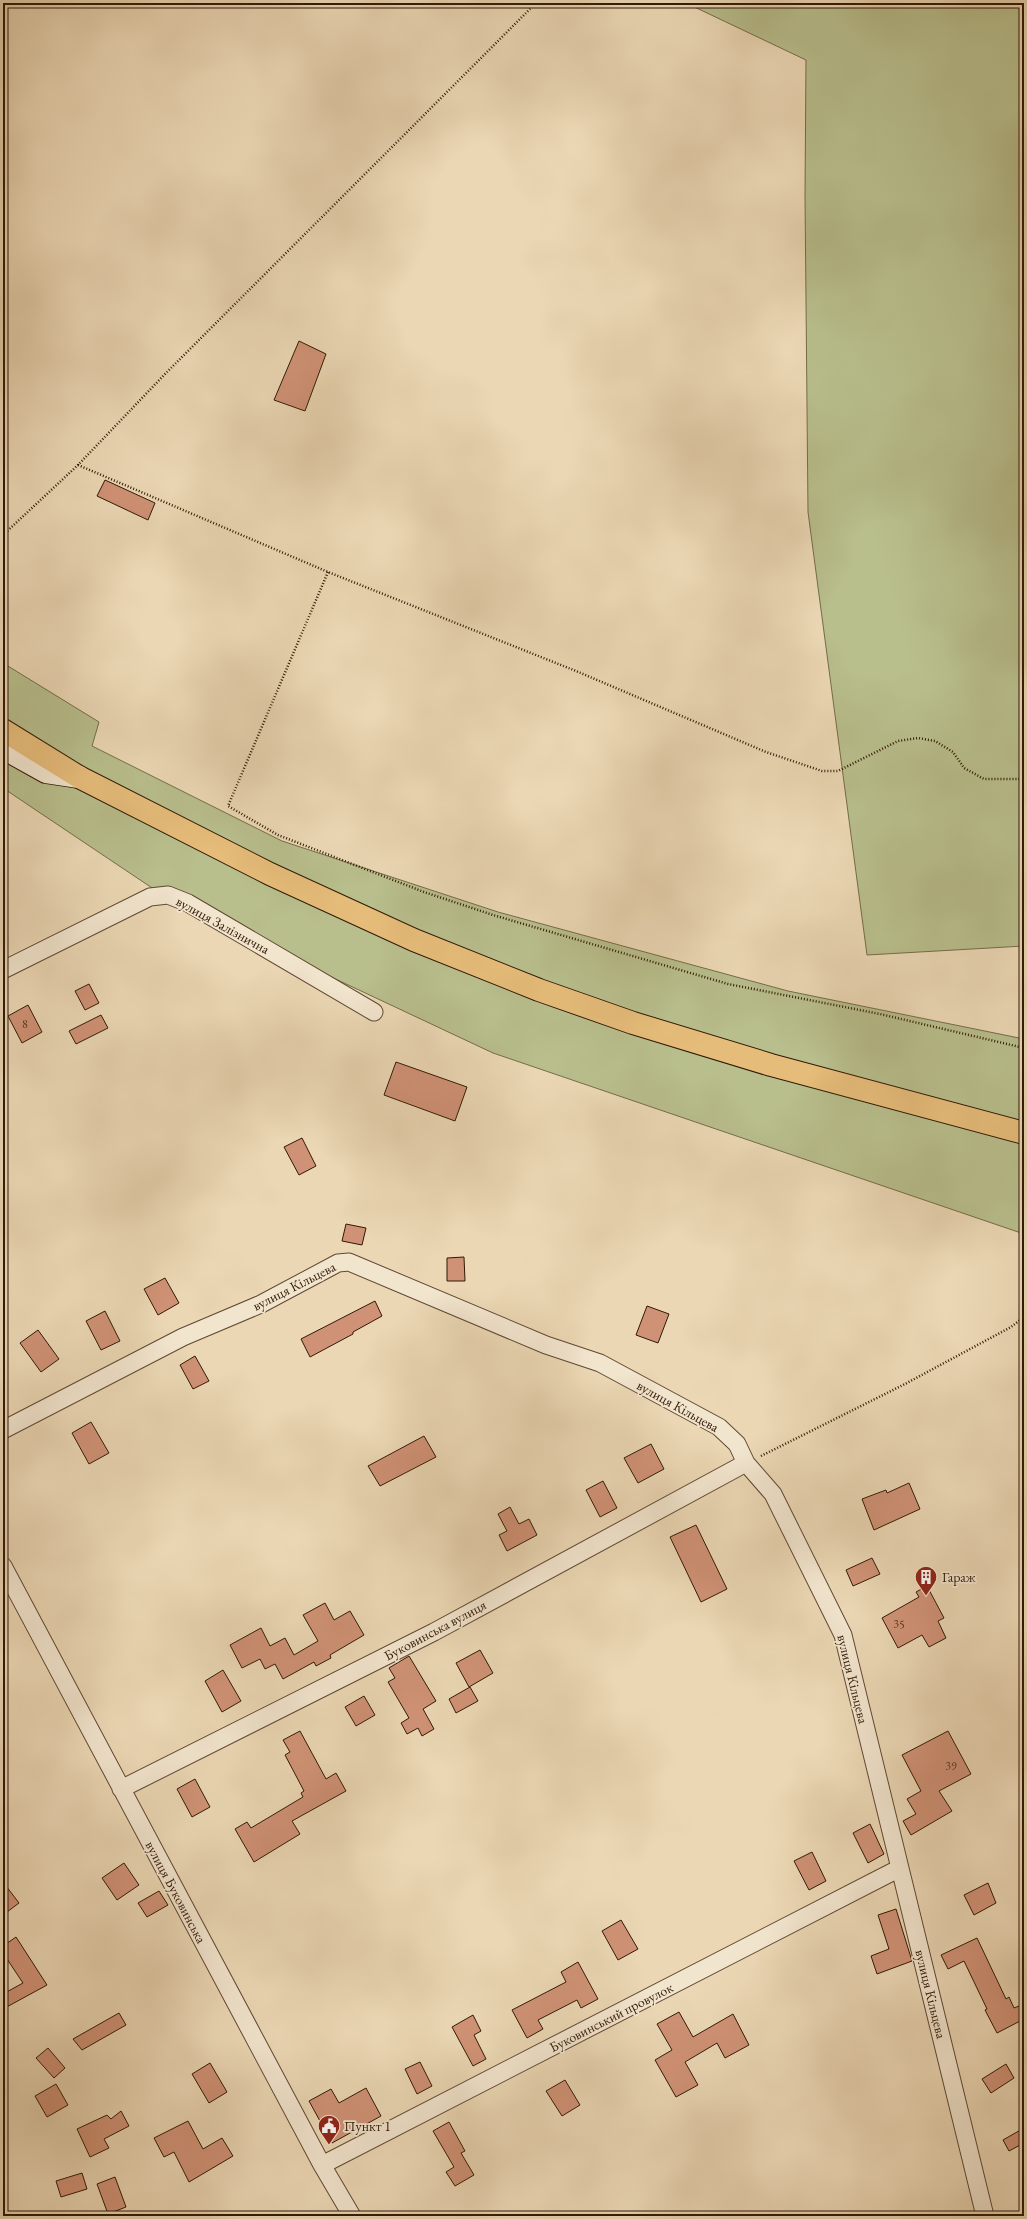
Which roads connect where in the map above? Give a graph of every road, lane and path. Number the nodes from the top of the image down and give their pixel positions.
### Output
1 (536, 3) edge
2 (78, 465) junction
3 (3, 535) edge
4 (328, 572) junction
5 (3, 730) edge
6 (3, 748) edge
7 (79, 777) junction
8 (1024, 779) edge
9 (3, 970) edge
10 (374, 1012) dead end
11 (1024, 1048) edge
12 (1024, 1133) edge
13 (1024, 1317) edge
14 (3, 1430) edge
15 (746, 1463) junction
16 (3, 1566) edge
17 (121, 1789) junction
18 (900, 1868) junction
19 (322, 2165) junction
20 (352, 2216) edge
21 (985, 2216) edge

1 - 2 path
2 - 3 path
2 - 4 path
4 - 8 path
4 - 11 path
5 - 7 highway
6 - 7 main road
7 - 12 highway
9 - 10 street, вулиця Залізнична
13 - 15 path
14 - 15 street, вулиця Кільцева
15 - 17 street, Буковинська вулиця
15 - 18 street, вулиця Кільцева
16 - 17 street, вулиця Буковинська
17 - 19 street, вулиця Буковинська
18 - 19 street, Буковинський провулок
18 - 21 street, вулиця Кільцева
19 - 20 street, вулиця Буковинська

